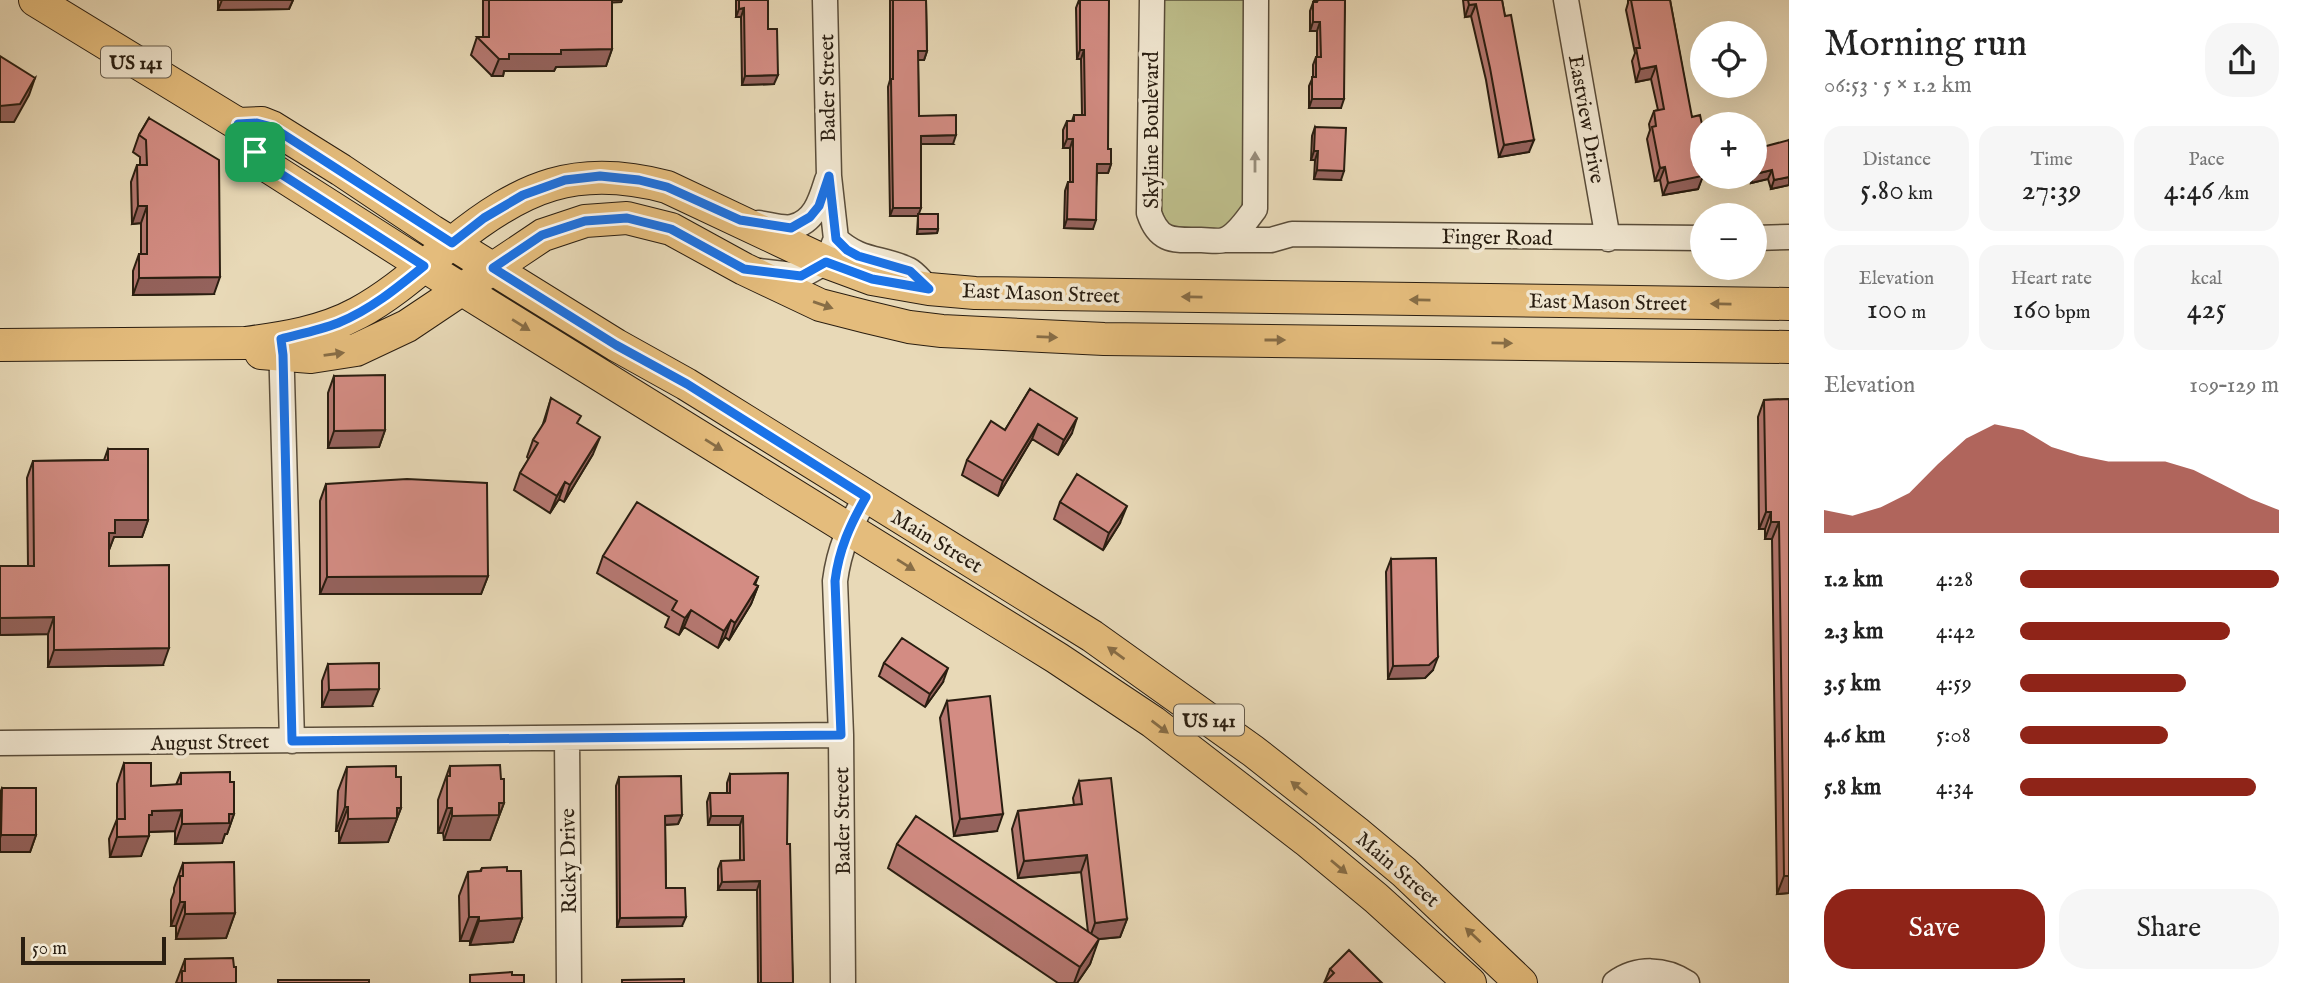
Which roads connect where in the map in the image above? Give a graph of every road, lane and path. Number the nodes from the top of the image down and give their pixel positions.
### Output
1 (35, 0) edge
2 (825, 0) edge
3 (1152, 0) edge
4 (1256, 0) edge
5 (1566, 0) edge
6 (238, 124) junction
7 (829, 176) junction
8 (1255, 209) junction
9 (740, 220) junction
10 (1292, 234) junction
11 (1789, 237) edge
12 (1690, 238) edge
13 (1767, 238) edge
14 (1608, 239) junction
15 (1225, 240) junction
16 (452, 243) junction
17 (831, 251) junction
18 (424, 266) junction
19 (493, 268) junction
20 (744, 269) junction
21 (463, 289) junction
22 (1789, 304) edge
23 (0, 345) edge
24 (282, 347) junction
25 (1789, 347) edge
26 (866, 497) junction
27 (848, 529) junction
28 (841, 735) junction
29 (567, 738) junction
30 (292, 741) junction
31 (0, 743) edge
32 (569, 983) edge
33 (844, 983) edge
34 (1470, 983) edge
35 (1521, 983) edge
36 (1615, 983) edge
37 (1687, 983) edge

1 - 6 main road, Main Street / US 141
2 - 7 street, Bader Street
3 - 15 street, Skyline Boulevard
8 -> 4 street
5 - 14 street, Eastview Drive
6 - 16 main road, Main Street / US 141
6 - 18 main road, Main Street / US 141
7 - 9 street, Bader Street
7 - 17 street, Bader Street
8 - 10 street
8 - 15 street
9 - 16 main road, East Mason Street
9 - 17 main road, East Mason Street
10 - 14 street, Finger Road
10 - 15 street, Finger Road
11 - 13 street
12 - 14 street, Finger Road
16 - 18 main road, East Mason Street
16 - 19 main road, Main Street / US 141
17 - 20 street
22 -> 17 main road, East Mason Street
18 - 21 main road, Main Street / US 141
18 - 24 main road, East Mason Street
19 - 20 main road, East Mason Street
19 - 21 main road, East Mason Street
19 - 26 main road, Main Street / US 141
20 -> 25 main road, East Mason Street
24 -> 21 main road, East Mason Street
21 -> 27 main road, Main Street / US 141
23 - 24 main road, East Mason Street
24 - 30 street
26 - 27 street, Bader Street
35 -> 26 main road, Main Street / US 141
27 - 28 street, Bader Street
27 -> 34 main road, Main Street / US 141
28 - 29 street, August Street
28 - 33 street, Bader Street
29 - 30 street, August Street
29 - 32 street, Ricky Drive
30 - 31 street, August Street
36 - 37 street

